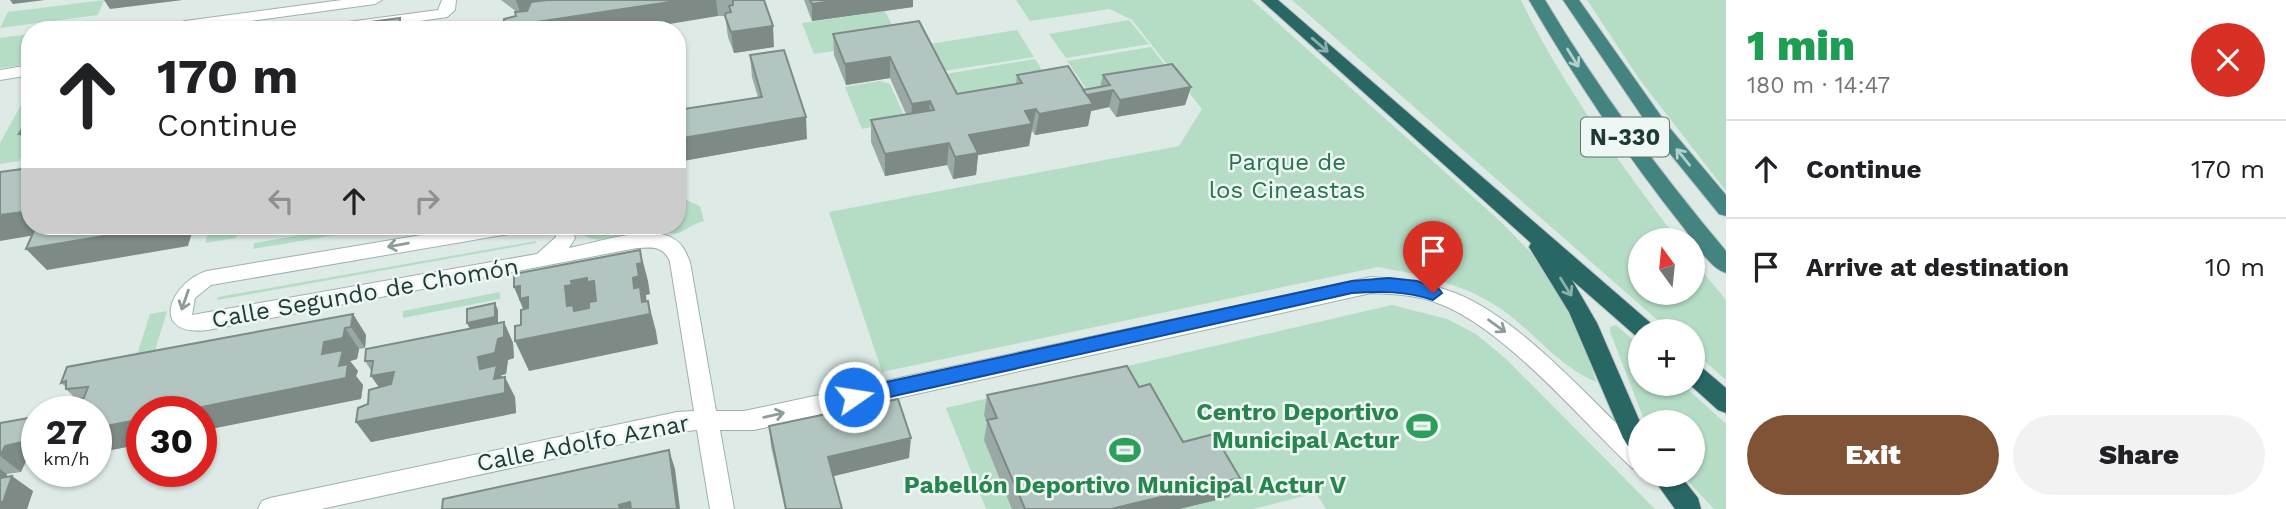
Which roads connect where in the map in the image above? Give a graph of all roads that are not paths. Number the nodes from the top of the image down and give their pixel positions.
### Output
1 (375, 0) edge
2 (449, 0) edge
3 (1269, 0) edge
4 (1537, 0) edge
5 (1571, 0) edge
6 (215, 21) edge
7 (391, 21) edge
8 (21, 72) edge
9 (0, 75) edge
10 (1494, 195) junction
11 (1726, 209) edge
12 (461, 235) edge
13 (563, 235) edge
14 (571, 235) edge
15 (603, 249) junction
16 (537, 262) junction
17 (1726, 265) edge
18 (1632, 319) edge
19 (1705, 384) edge
20 (1726, 403) edge
21 (707, 419) junction
22 (1628, 426) edge
23 (1628, 449) edge
24 (1668, 487) edge
25 (1673, 487) edge
26 (1690, 508) edge
27 (270, 509) edge
28 (722, 509) edge

1 - 6 street
2 - 7 street
3 -> 10 highway
4 -> 17 highway, N-330
11 -> 5 highway, N-330
8 - 9 street
10 - 18 highway
10 -> 22 highway
12 -> 16 street, Calle Segundo de Chomón
13 - 16 street, Calle Segundo de Chomón
14 - 15 street, Calle Segundo de Chomón
15 - 16 street, Calle Segundo de Chomón
15 - 21 street, Calle Segundo de Chomón
19 - 20 highway
21 -> 23 street, Calle Adolfo Aznar
21 - 27 street, Calle Adolfo Aznar
21 - 28 street
24 - 26 street
25 - 26 highway

